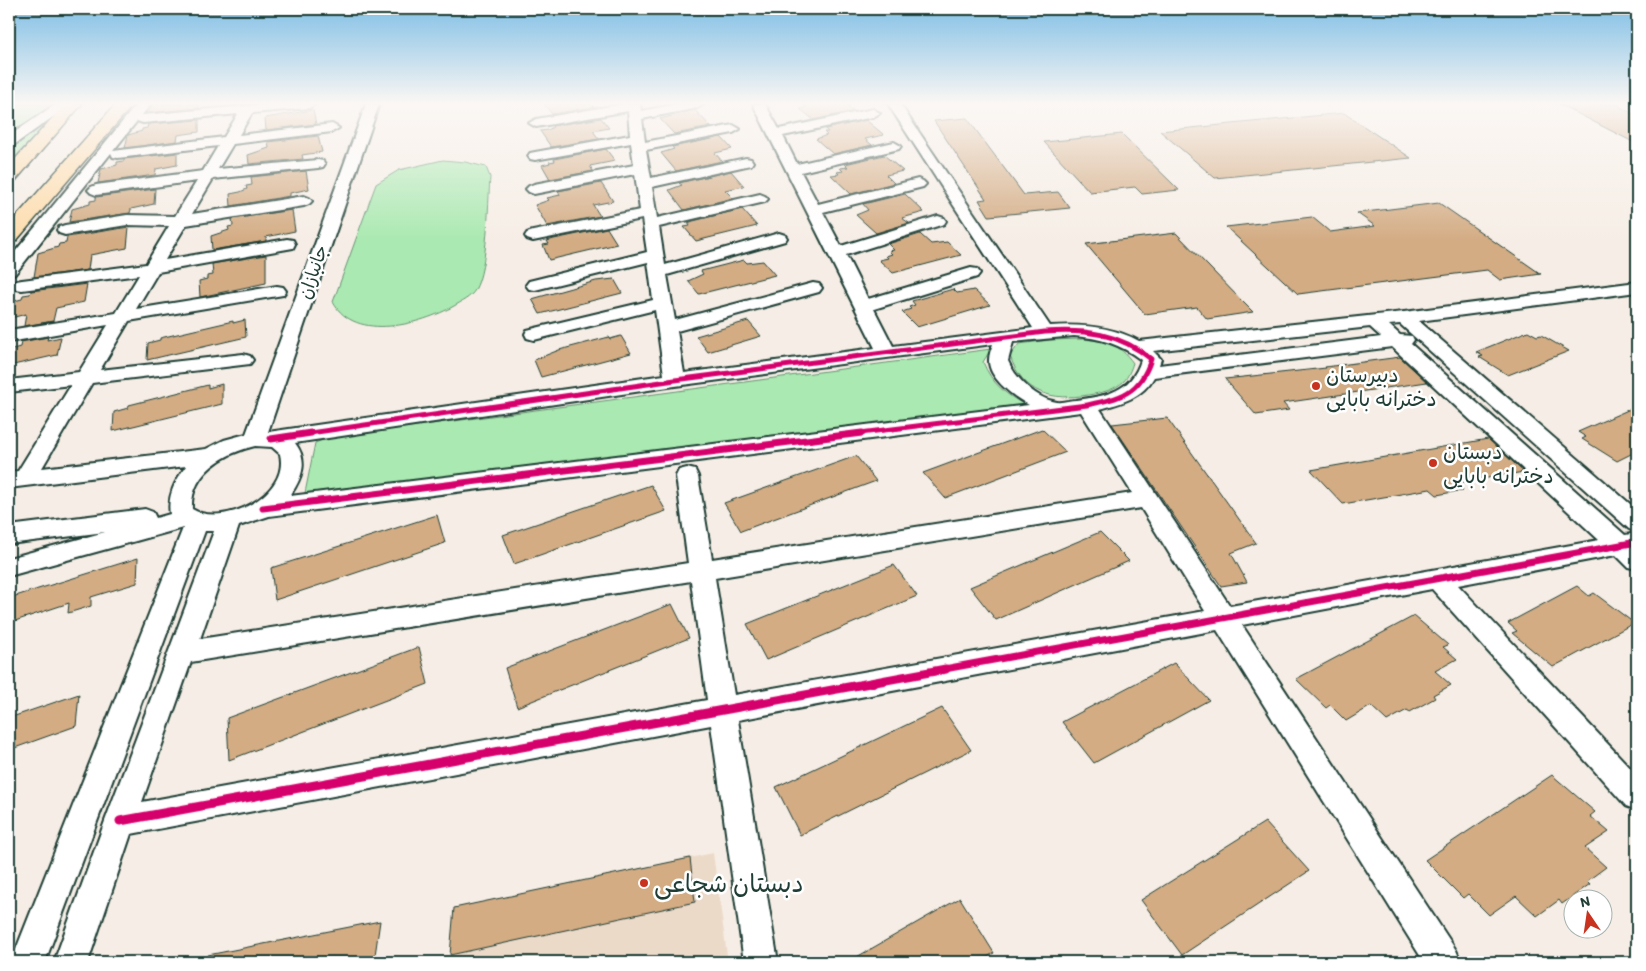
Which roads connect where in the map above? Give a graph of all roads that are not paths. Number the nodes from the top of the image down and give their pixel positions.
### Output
1 (34, 149) edge
2 (85, 149) edge
3 (107, 149) edge
4 (158, 149) edge
5 (223, 149) edge
6 (357, 149) edge
7 (588, 149) edge
8 (639, 149) edge
9 (783, 149) edge
10 (879, 149) edge
11 (924, 149) edge
12 (118, 154) dead end
13 (535, 156) dead end
14 (746, 162) dead end
15 (318, 164) dead end
16 (793, 169) junction
17 (207, 175) junction
18 (643, 176) junction
19 (9, 177) edge
20 (918, 184) dead end
21 (534, 189) dead end
22 (96, 190) dead end
23 (760, 199) dead end
24 (304, 201) dead end
25 (814, 210) junction
26 (650, 218) junction
27 (180, 221) junction
28 (938, 221) dead end
29 (65, 230) dead end
30 (533, 236) dead end
31 (9, 237) edge
32 (779, 238) dead end
33 (287, 244) dead end
34 (836, 252) junction
35 (656, 255) junction
36 (151, 268) junction
37 (9, 270) edge
38 (658, 272) junction
39 (971, 273) dead end
40 (22, 285) dead end
41 (535, 285) dead end
42 (1637, 287) edge
43 (813, 288) dead end
44 (277, 292) dead end
45 (663, 303) junction
46 (863, 306) junction
47 (122, 318) junction
48 (1404, 318) junction
49 (1374, 321) junction
50 (667, 328) junction
51 (1045, 332) junction
52 (534, 334) dead end
53 (9, 336) edge
54 (1006, 337) junction
55 (1425, 338) junction
56 (1395, 341) junction
57 (1138, 347) junction
58 (887, 352) junction
59 (243, 360) dead end
60 (1148, 372) junction
61 (85, 378) junction
62 (675, 380) junction
63 (9, 386) edge
64 (1087, 405) junction
65 (1056, 410) junction
66 (263, 439) junction
67 (210, 456) junction
68 (687, 476) dead end
69 (17, 479) edge
70 (1148, 499) junction
71 (263, 508) junction
72 (1633, 514) edge
73 (188, 518) junction
74 (230, 520) junction
75 (9, 535) edge
76 (1632, 549) edge
77 (9, 567) edge
78 (702, 570) junction
79 (1438, 579) junction
80 (1224, 618) junction
81 (181, 653) junction
82 (723, 710) junction
83 (1637, 796) edge
84 (120, 821) junction
85 (28, 962) edge
86 (70, 962) edge
87 (760, 962) edge
88 (1444, 962) edge

1 - 19 highway
2 - 31 highway
3 - 37 street
4 - 12 street
5 - 17 street
6 - 66 street, جانبازان
7 - 13 street
8 - 18 street
9 - 16 street
10 - 16 street
11 - 51 street
14 - 18 street
15 - 17 street
16 - 25 street
17 - 22 street
17 - 27 street
18 - 21 street
18 - 26 street
20 - 25 street
23 - 26 street
24 - 27 street
25 - 34 street
26 - 30 street
26 - 35 street
27 - 29 street
27 - 36 street
28 - 34 street
32 - 38 street
33 - 36 street
34 - 46 street
35 - 38 street
35 - 41 street
36 - 40 street
36 - 47 street
38 - 45 street
39 - 46 street
42 - 48 street
43 - 50 street
44 - 47 street
45 - 50 street
45 - 52 street
46 - 58 street
47 - 53 street
47 - 61 street
48 - 49 street
48 - 55 street
49 - 56 street
49 - 57 street
50 - 62 street
51 - 54 street
51 - 57 street
54 - 58 street
54 - 65 street
55 - 56 street
55 - 72 street
56 - 60 street
56 - 76 street
57 - 60 street
58 - 62 street
59 - 61 street
60 - 64 street
61 - 63 street
61 - 69 street
62 - 66 street
64 - 65 street
64 - 70 street
65 - 71 street
66 - 67 street
66 - 71 street
67 - 69 street
67 - 73 street
68 - 78 street
70 - 78 street
70 - 80 street
71 - 74 street
72 - 76 street
73 - 74 street
73 - 75 street
73 - 77 street
73 - 85 street
74 - 81 street
76 - 79 street
78 - 81 street
78 - 82 street
79 - 80 street
79 - 83 street
80 - 82 street
80 - 88 street
81 - 84 street
82 - 84 street
82 - 87 street
84 - 86 street

